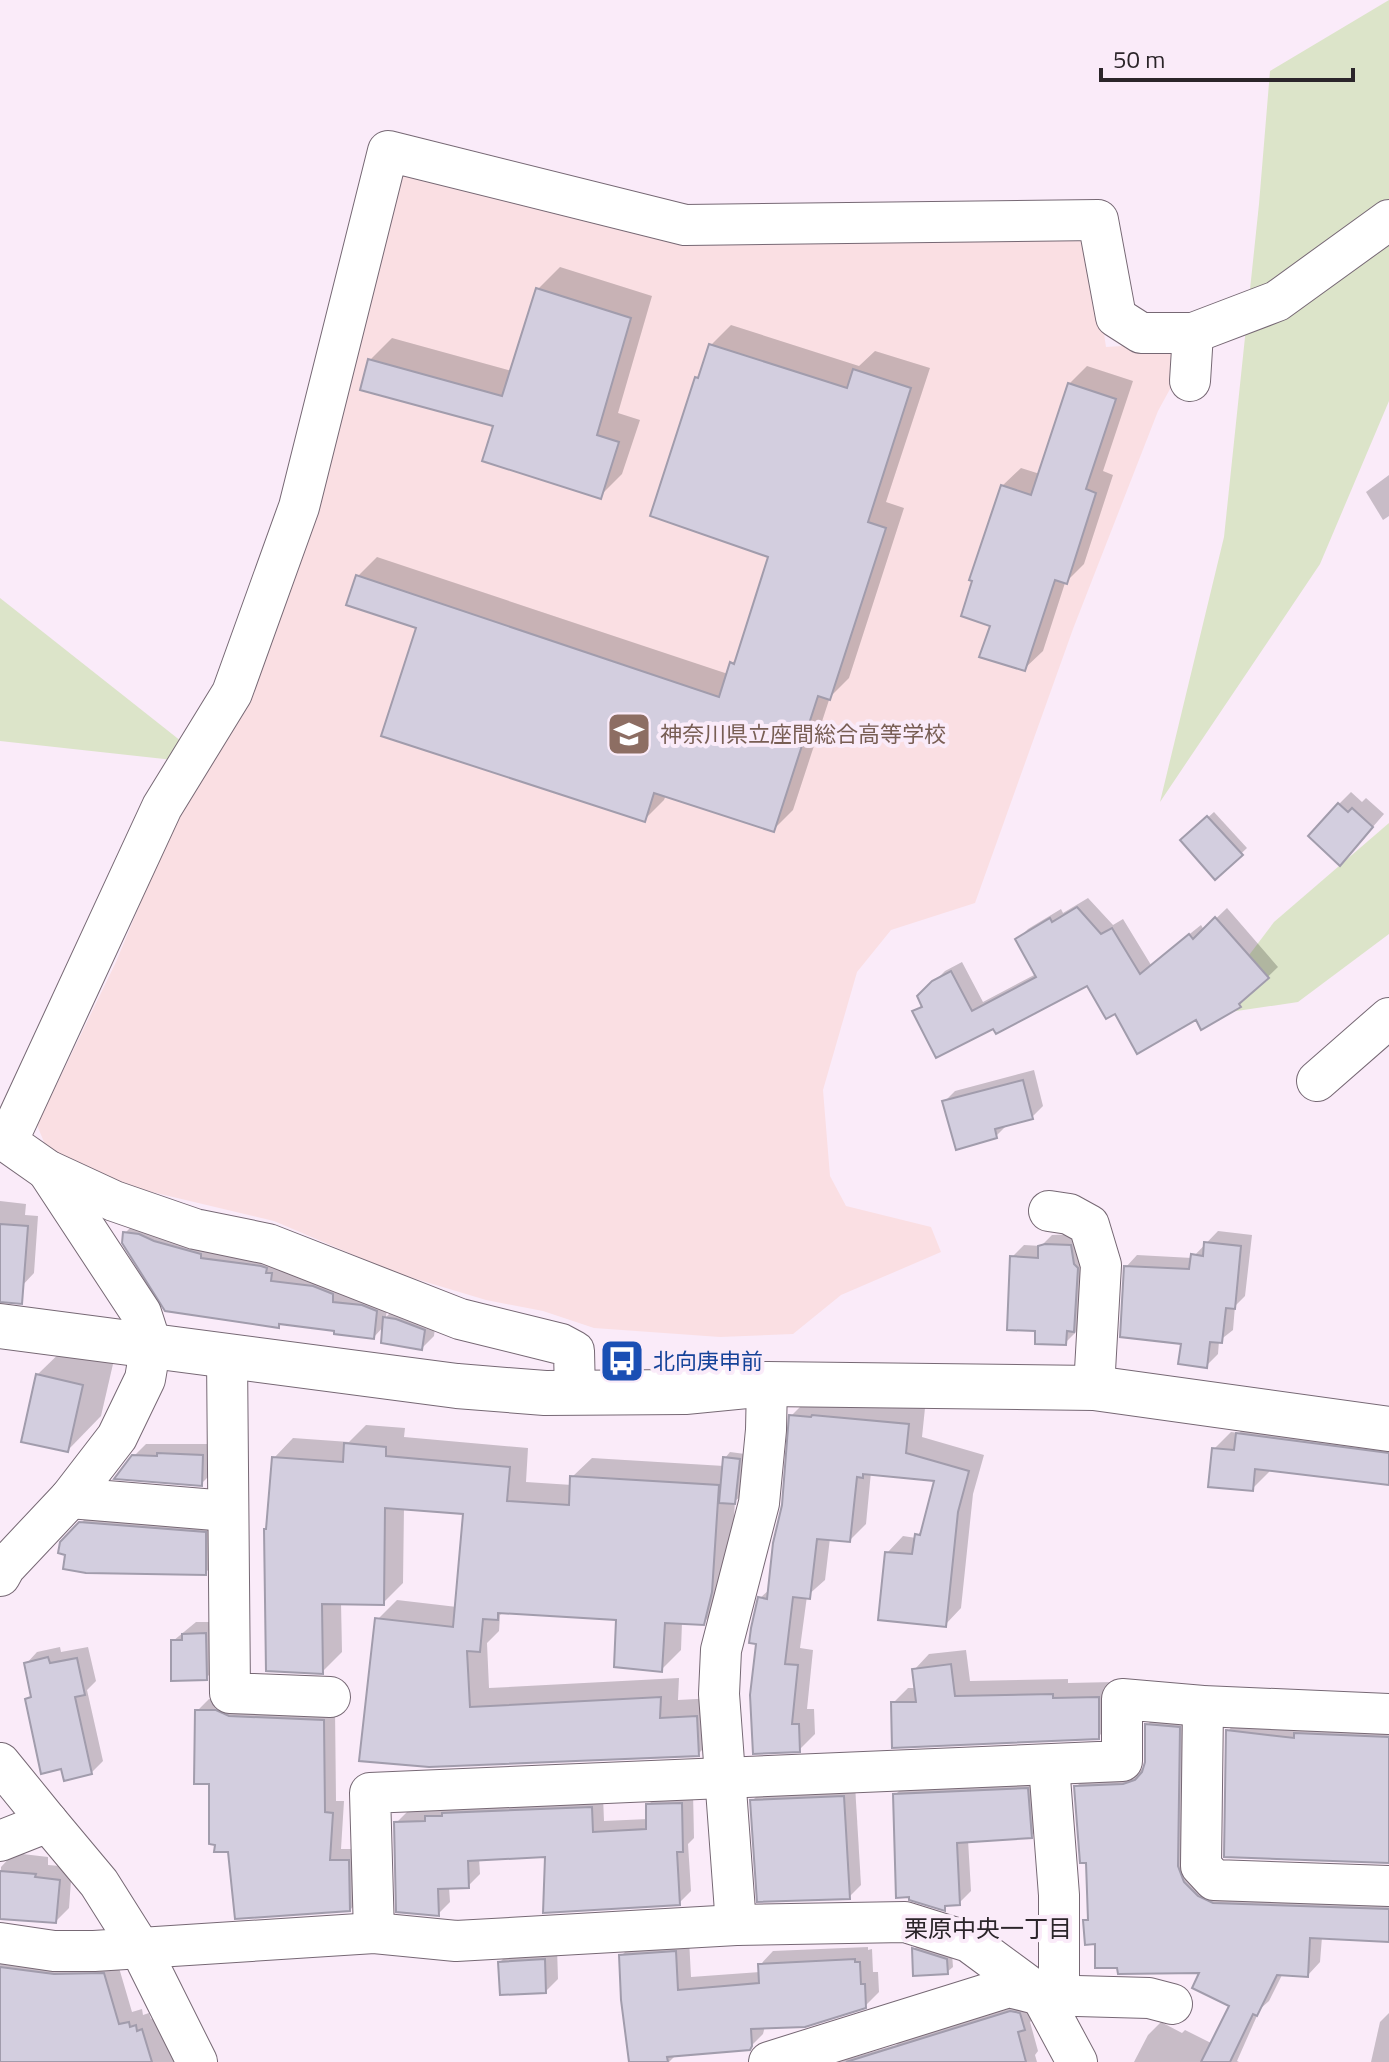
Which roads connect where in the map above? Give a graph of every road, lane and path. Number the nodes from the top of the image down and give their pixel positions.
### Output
1 (1389, 220) edge
2 (1193, 333) junction
3 (1190, 381) dead end
4 (1389, 1018) edge
5 (1317, 1081) dead end
6 (47, 1170) junction
7 (1049, 1211) dead end
8 (0, 1326) edge
9 (151, 1344) junction
10 (227, 1356) junction
11 (767, 1384) junction
12 (1094, 1388) junction
13 (575, 1393) junction
14 (1389, 1429) edge
15 (70, 1498) junction
16 (227, 1511) junction
17 (0, 1576) edge
18 (330, 1697) dead end
19 (1203, 1706) junction
20 (1389, 1714) edge
21 (0, 1763) edge
22 (1049, 1765) junction
23 (724, 1779) junction
24 (48, 1822) junction
25 (0, 1841) edge
26 (1389, 1886) edge
27 (736, 1925) junction
28 (374, 1933) junction
29 (0, 1943) edge
30 (140, 1948) junction
31 (1050, 1996) junction
32 (1172, 2004) dead end
33 (775, 2061) edge
34 (196, 2062) edge
35 (1077, 2062) edge

1 - 2 street
2 - 3 street
2 - 6 street
4 - 5 street
6 - 9 street
6 - 13 street
7 - 12 street
8 - 9 street
9 - 10 street
9 - 15 street
10 - 13 street
10 - 16 street
11 - 12 street
11 - 13 street
11 - 23 street
12 - 14 street
15 - 16 street
15 - 17 street
16 - 18 street
19 - 20 street
19 - 22 street
19 - 26 street
21 - 24 street
22 - 23 street
22 - 31 street
23 - 27 street
23 - 28 street
24 - 25 street
24 - 30 street
27 - 28 street
27 - 31 street
28 - 30 street
29 - 30 street
30 - 34 street
31 - 32 street
31 - 33 street
31 - 35 street

